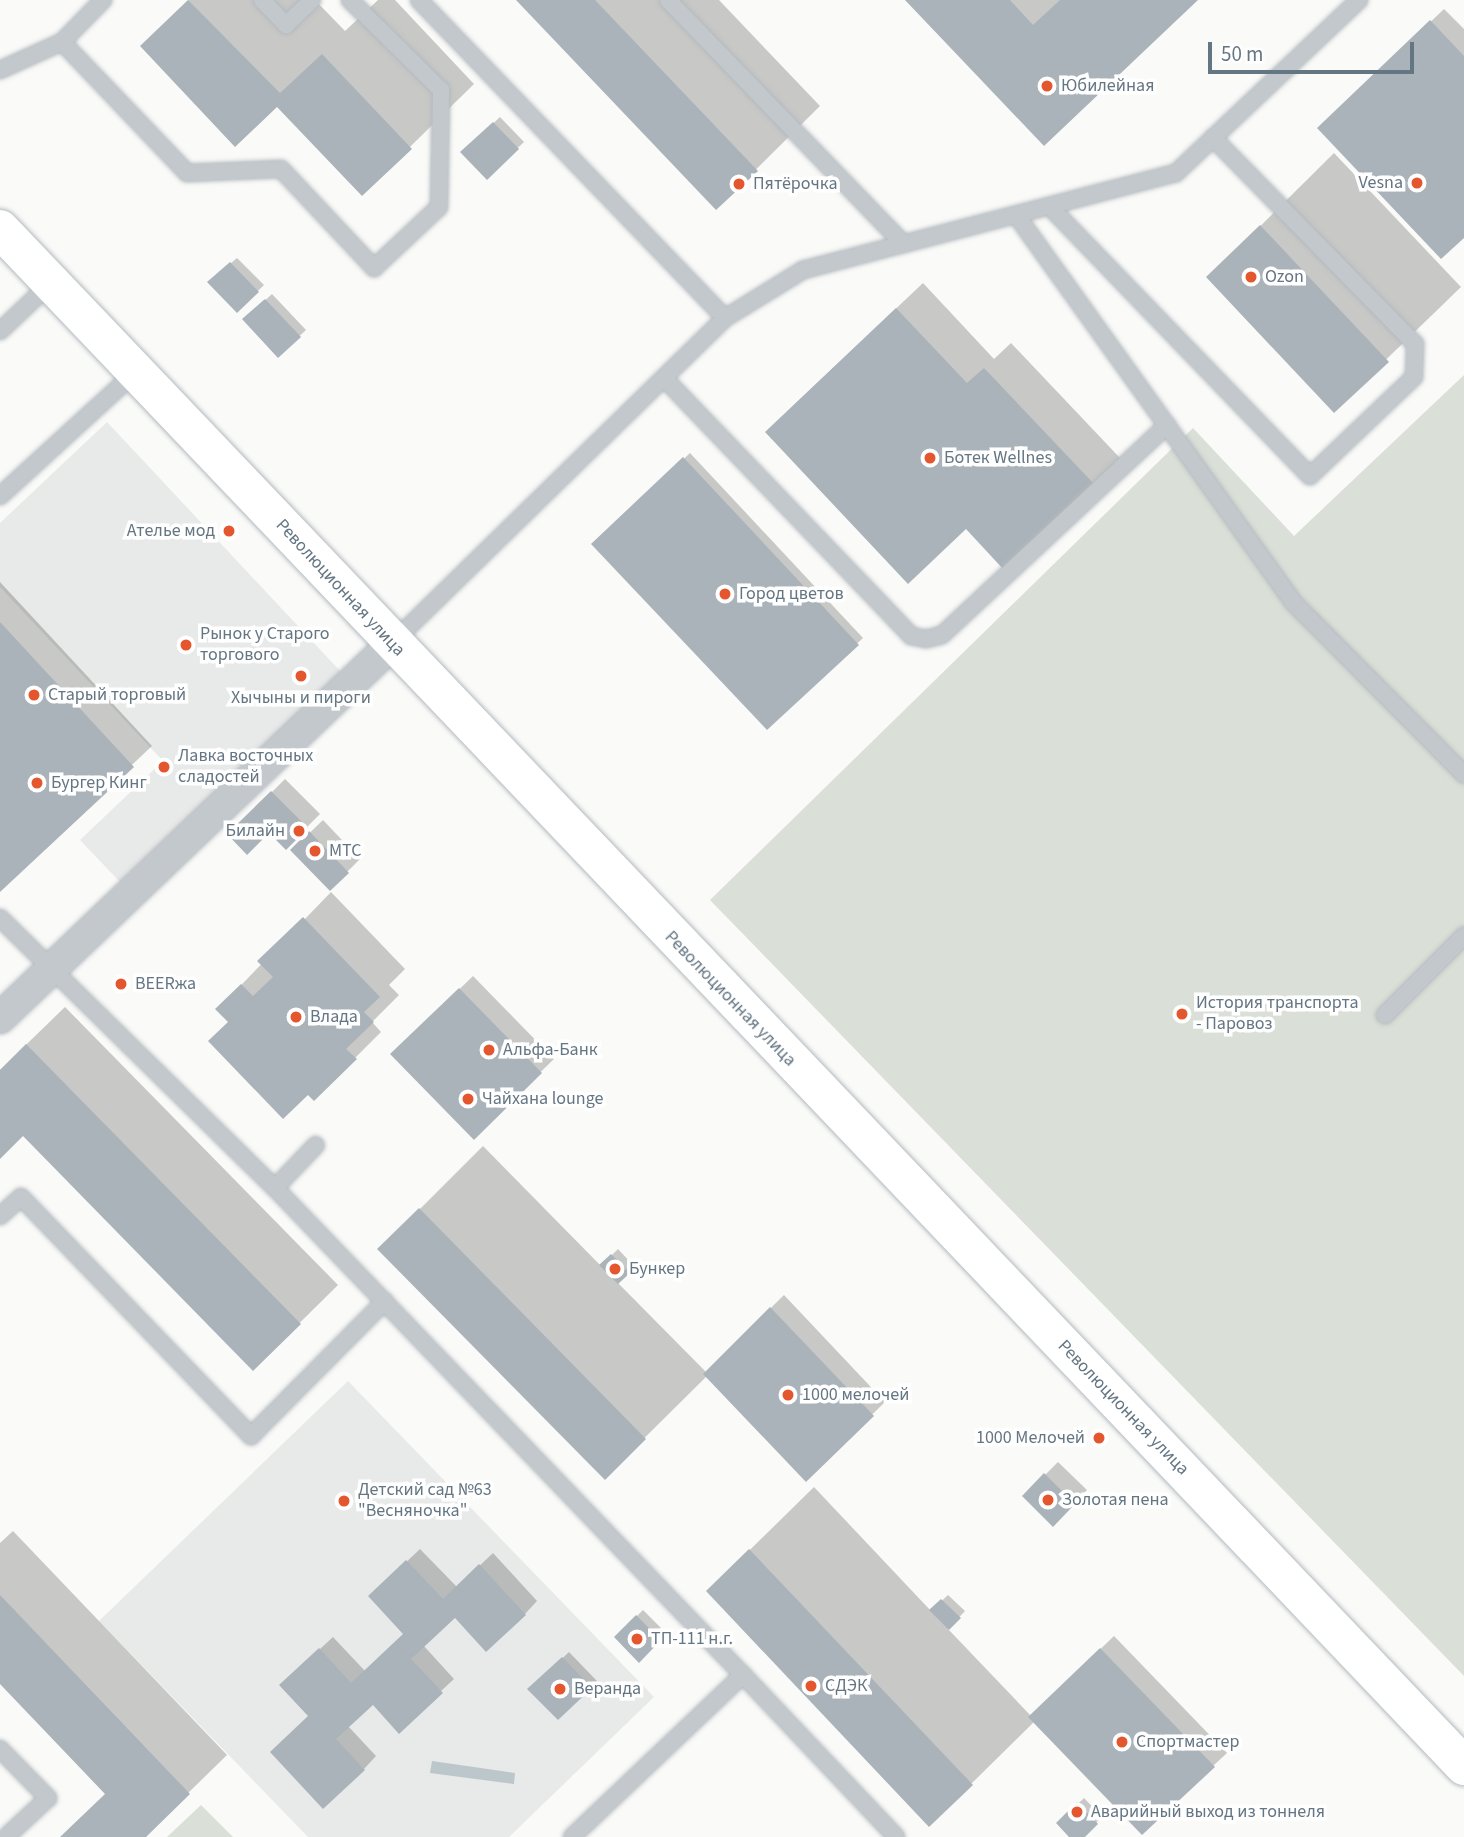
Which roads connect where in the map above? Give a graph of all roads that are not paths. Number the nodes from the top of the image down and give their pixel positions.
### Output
1 (103, 0) edge
2 (262, 0) edge
3 (312, 0) edge
4 (350, 0) edge
5 (419, 0) edge
6 (667, 0) edge
7 (1359, 0) edge
8 (62, 43) junction
9 (0, 70) edge
10 (1213, 138) junction
11 (1052, 209) junction
12 (1019, 219) junction
13 (0, 229) edge
14 (903, 243) junction
15 (51, 283) junction
16 (725, 318) junction
17 (0, 331) edge
18 (136, 372) junction
19 (664, 378) junction
20 (1167, 425) junction
21 (0, 496) edge
22 (392, 644) junction
23 (1464, 774) edge
24 (0, 918) edge
25 (1464, 936) edge
26 (56, 967) junction
27 (1385, 1014) dead end
28 (0, 1018) edge
29 (316, 1145) dead end
30 (275, 1188) junction
31 (0, 1216) edge
32 (385, 1301) junction
33 (743, 1675) junction
34 (0, 1749) edge
35 (1464, 1766) edge
36 (6, 1837) edge
37 (572, 1837) edge
38 (896, 1837) edge

1 - 8 lane
2 - 3 lane
4 - 8 lane
5 - 16 lane
6 - 14 lane
7 - 10 lane
8 - 9 lane
10 - 11 lane
10 - 11 lane
11 - 12 lane
12 - 14 lane
12 - 20 lane
13 - 15 main road, Революционная улица
14 - 16 lane
15 - 17 lane
15 - 18 main road, Революционная улица
16 - 19 lane
18 - 21 lane
18 - 22 main road, Революционная улица
19 - 20 lane
19 - 22 lane
20 - 23 lane
22 - 26 street
22 - 35 main road, Революционная улица
24 - 26 lane
25 - 27 lane
26 - 28 street
26 - 30 lane
29 - 30 lane
30 - 32 lane
31 - 32 lane
32 - 33 lane
33 - 37 lane
33 - 38 lane
34 - 36 lane

